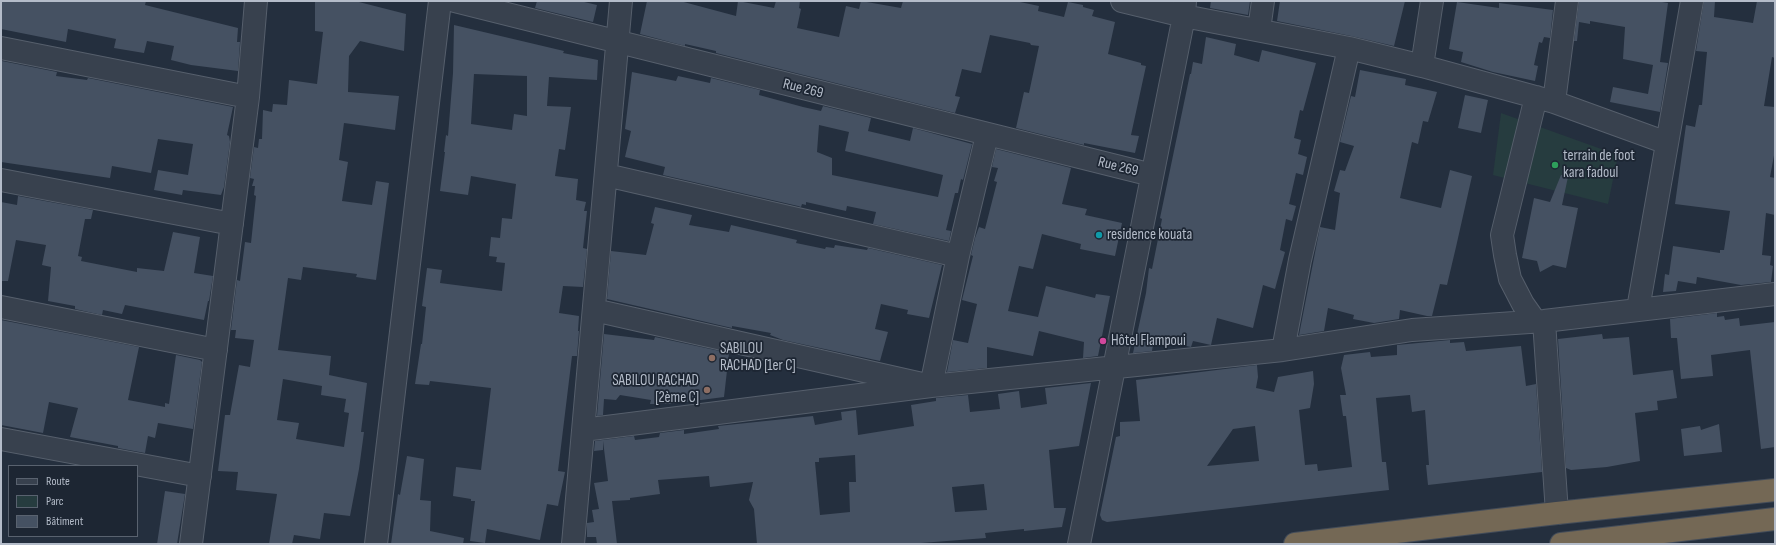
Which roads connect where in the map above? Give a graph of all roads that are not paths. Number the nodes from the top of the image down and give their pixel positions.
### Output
1 (256, 1) edge
2 (440, 1) edge
3 (455, 1) edge
4 (621, 1) edge
5 (1122, 1) edge
6 (1263, 1) edge
7 (1432, 1) edge
8 (1566, 1) edge
9 (1692, 1) edge
10 (1184, 9) edge
11 (1259, 30) junction
12 (617, 42) junction
13 (1, 48) edge
14 (1349, 48) junction
15 (1422, 66) junction
16 (248, 97) junction
17 (1545, 99) junction
18 (987, 135) junction
19 (1668, 143) junction
20 (606, 175) junction
21 (1152, 175) junction
22 (1, 180) edge
23 (232, 224) junction
24 (958, 256) junction
25 (1775, 294) edge
26 (1, 307) edge
27 (1638, 309) junction
28 (594, 310) junction
29 (1539, 321) junction
30 (216, 350) junction
31 (1283, 350) junction
32 (1114, 367) junction
33 (930, 386) junction
34 (583, 430) junction
35 (1, 439) edge
36 (200, 476) junction
37 (1775, 490) edge
38 (1557, 513) junction
39 (1775, 519) edge
40 (191, 544) edge
41 (376, 544) edge
42 (573, 544) edge
43 (1078, 544) edge
44 (1295, 544) edge
45 (1561, 544) edge

1 - 16 street
2 - 41 street
3 - 12 street, Rue 269
4 - 12 street
5 - 10 street
6 - 11 street
7 - 15 street
8 - 17 street
9 - 19 street
10 - 11 street
10 - 21 street
11 - 14 street
12 - 18 street, Rue 269
12 - 20 street
13 - 16 street
14 - 15 street
14 - 31 street
15 - 17 street
16 - 23 street
17 - 19 street
17 - 29 street
18 - 21 street, Rue 269
18 - 24 street
19 - 27 street
20 - 24 street
20 - 28 street
21 - 32 street
22 - 23 street
23 - 30 street
24 - 33 street
25 - 27 street
26 - 30 street
27 - 29 street
28 - 33 street
28 - 34 street
29 - 31 street
29 - 38 street
30 - 36 street
31 - 32 street
32 - 33 street
32 - 43 street
33 - 34 street
34 - 42 street
35 - 36 street
36 - 40 street
37 - 38 highway
38 - 44 highway
39 - 45 highway

